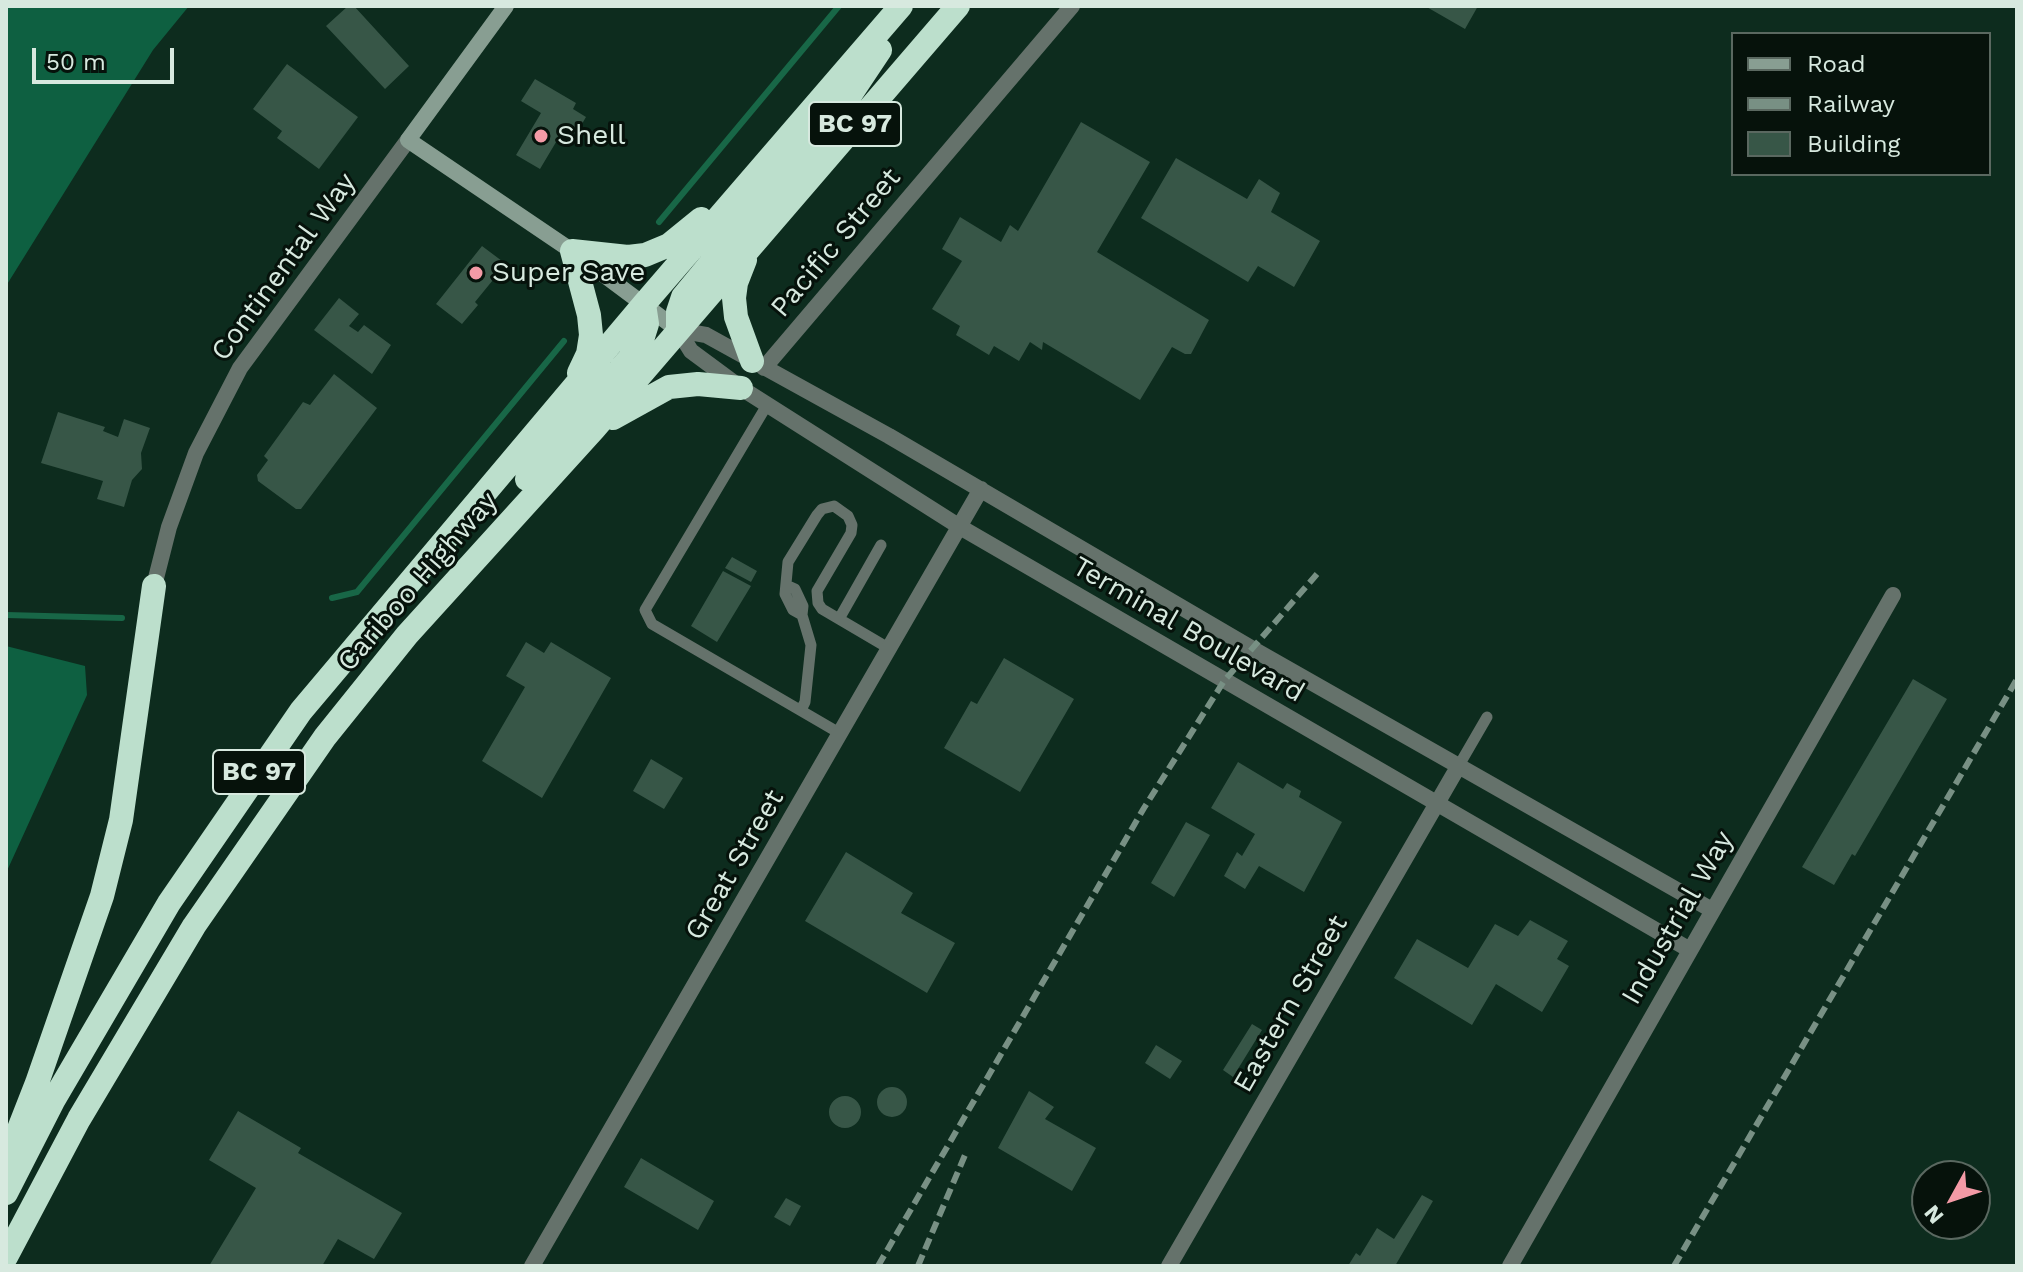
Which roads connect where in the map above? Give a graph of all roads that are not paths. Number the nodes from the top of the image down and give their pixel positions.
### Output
1 (506, 6) edge
2 (902, 6) edge
3 (958, 6) edge
4 (1072, 6) edge
5 (798, 126) junction
6 (408, 140) junction
7 (752, 242) junction
8 (572, 251) junction
9 (644, 304) junction
10 (678, 330) junction
11 (758, 364) junction
12 (741, 388) junction
13 (571, 391) junction
14 (767, 405) junction
15 (594, 429) junction
16 (981, 489) junction
17 (960, 527) junction
18 (881, 545) dead end
19 (154, 586) joint
20 (1893, 595) dead end
21 (839, 619) junction
22 (407, 635) junction
23 (890, 649) junction
24 (801, 710) junction
25 (1487, 717) dead end
26 (841, 734) junction
27 (1458, 767) junction
28 (1437, 805) junction
29 (1712, 910) junction
30 (1690, 950) junction
31 (6, 1162) edge
32 (6, 1193) edge
33 (6, 1257) edge
34 (532, 1266) edge
35 (1169, 1266) edge
36 (1510, 1266) edge

1 - 6 street, Continental Way
2 - 5 highway, Cariboo Highway / BC 97
2 - 10 highway
3 - 7 highway, Cariboo Highway / BC 97
4 - 11 street, Pacific Street
5 - 8 highway
5 - 9 highway, Cariboo Highway / BC 97
6 - 8 street, Terminal Boulevard
6 - 19 street, Continental Way
7 - 10 highway, Cariboo Highway / BC 97
7 - 11 highway
8 - 9 street, Terminal Boulevard
8 - 13 highway
9 - 10 street, Terminal Boulevard
9 - 13 highway, Cariboo Highway / BC 97
9 - 22 highway
10 - 11 street, Terminal Boulevard
10 - 12 street, Terminal Boulevard
10 - 15 highway, Cariboo Highway / BC 97
11 - 16 street, Terminal Boulevard
12 - 14 street, Terminal Boulevard
12 - 15 highway
13 - 32 highway, Cariboo Highway / BC 97
14 - 17 street, Terminal Boulevard
14 - 24 lane
15 - 22 highway, Cariboo Highway / BC 97
16 - 17 street, Great Street
16 - 27 street, Terminal Boulevard
17 - 23 street, Great Street
17 - 28 street, Terminal Boulevard
18 - 21 lane
19 - 31 highway
20 - 29 street, Industrial Way
21 - 23 lane
21 - 24 lane
22 - 33 highway, Cariboo Highway / BC 97
23 - 26 street, Great Street
24 - 26 lane
25 - 27 lane
26 - 34 street, Great Street
27 - 28 street, Eastern Street
27 - 29 street, Terminal Boulevard
28 - 30 street, Terminal Boulevard
28 - 35 street, Eastern Street
29 - 30 street, Industrial Way
30 - 36 street, Industrial Way

